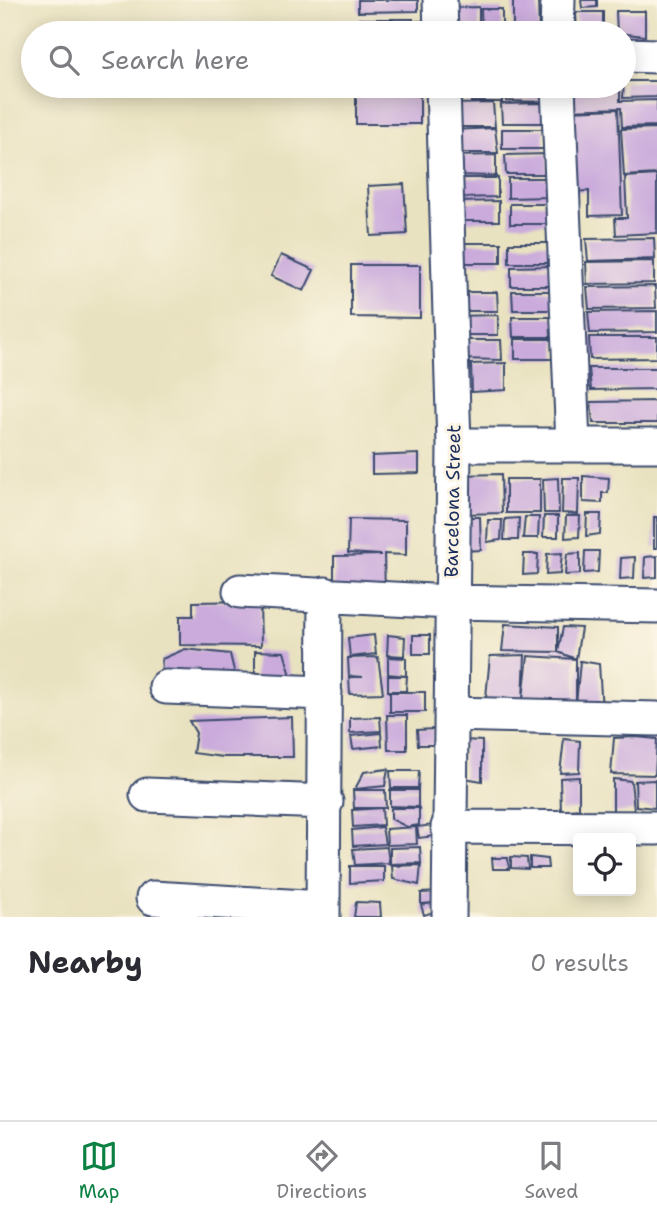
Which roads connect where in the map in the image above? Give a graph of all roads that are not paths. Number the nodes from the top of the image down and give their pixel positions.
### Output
1 (440, 0) edge
2 (558, 0) edge
3 (441, 21) edge
4 (557, 21) edge
5 (636, 55) edge
6 (657, 56) edge
7 (443, 98) edge
8 (559, 98) edge
9 (573, 444) junction
10 (454, 445) junction
11 (657, 445) edge
12 (240, 591) dead end
13 (325, 594) junction
14 (450, 602) junction
15 (657, 606) edge
16 (166, 687) dead end
17 (325, 692) junction
18 (452, 714) junction
19 (657, 719) edge
20 (147, 795) dead end
21 (326, 802) junction
22 (448, 827) junction
23 (657, 828) edge
24 (153, 898) dead end
25 (323, 912) edge
26 (449, 917) edge

1 - 3 street
2 - 4 street
5 - 6 street
7 - 10 street, Barcelona Street
8 - 9 street
9 - 10 street
9 - 11 street
10 - 14 street, Barcelona Street
12 - 13 street
13 - 14 street
13 - 17 street
14 - 15 street
14 - 18 street, Barcelona Street
16 - 17 street
17 - 21 street
18 - 19 street
18 - 22 street, Barcelona Street
20 - 21 street
21 - 25 street
22 - 23 street
22 - 26 street, Barcelona Street
24 - 25 street

